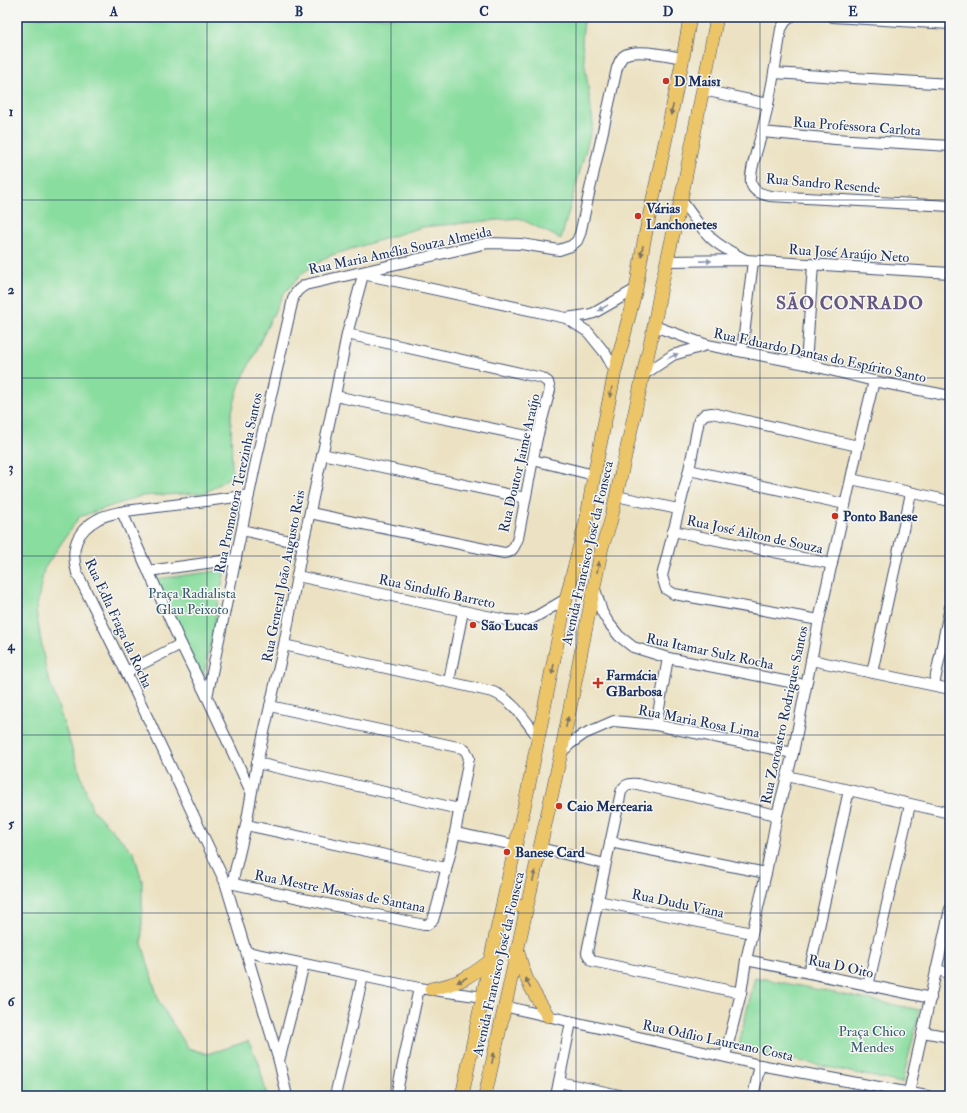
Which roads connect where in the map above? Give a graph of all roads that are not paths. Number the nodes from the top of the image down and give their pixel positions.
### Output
1 (690, 17) edge
2 (717, 17) edge
3 (791, 17) edge
4 (834, 17) edge
5 (950, 24) edge
6 (683, 58) junction
7 (774, 74) junction
8 (950, 84) edge
9 (703, 90) junction
10 (768, 104) junction
11 (762, 132) junction
12 (950, 146) edge
13 (681, 200) junction
14 (950, 206) edge
15 (667, 261) junction
16 (750, 261) junction
17 (813, 265) junction
18 (950, 273) edge
19 (359, 274) junction
20 (636, 289) junction
21 (293, 299) joint
22 (566, 318) junction
23 (654, 326) junction
24 (347, 334) junction
25 (707, 345) junction
26 (742, 351) junction
27 (806, 364) junction
28 (615, 371) junction
29 (643, 375) junction
30 (874, 381) junction
31 (335, 396) junction
32 (950, 396) edge
33 (537, 438) junction
34 (858, 446) junction
35 (322, 454) junction
36 (533, 460) junction
37 (689, 470) junction
38 (594, 474) junction
39 (851, 479) junction
40 (911, 493) junction
41 (249, 495) junction
42 (616, 496) junction
43 (525, 498) junction
44 (950, 501) edge
45 (845, 504) junction
46 (678, 509) junction
47 (122, 512) junction
48 (310, 513) junction
49 (587, 517) junction
50 (610, 524) junction
51 (242, 530) junction
52 (673, 531) junction
53 (582, 535) junction
54 (303, 544) junction
55 (602, 547) junction
56 (236, 559) junction
57 (832, 564) junction
58 (148, 571) junction
59 (297, 576) junction
60 (595, 588) junction
61 (566, 599) junction
62 (950, 607) edge
63 (463, 611) junction
64 (819, 620) junction
65 (181, 644) junction
66 (284, 645) junction
67 (668, 658) junction
68 (811, 660) junction
69 (126, 672) junction
70 (872, 673) junction
71 (449, 681) junction
72 (805, 685) junction
73 (934, 685) junction
74 (950, 689) edge
75 (208, 697) junction
76 (270, 706) junction
77 (656, 725) junction
78 (538, 737) junction
79 (561, 753) junction
80 (793, 753) junction
81 (257, 763) junction
82 (787, 776) junction
83 (850, 790) junction
84 (251, 792) junction
85 (910, 805) junction
86 (459, 809) junction
87 (950, 814) edge
88 (777, 815) junction
89 (246, 825) junction
90 (455, 833) junction
91 (610, 842) junction
92 (515, 844) junction
93 (540, 848) junction
94 (605, 864) junction
95 (446, 868) junction
96 (766, 873) junction
97 (229, 883) junction
98 (506, 893) junction
99 (598, 900) junction
100 (527, 903) junction
101 (950, 912) edge
102 (500, 915) junction
103 (523, 920) junction
104 (752, 933) junction
105 (517, 946) junction
106 (247, 952) junction
107 (746, 960) junction
108 (490, 961) junction
109 (304, 964) junction
110 (936, 970) junction
111 (809, 973) junction
112 (950, 973) edge
113 (362, 976) junction
114 (868, 986) junction
115 (425, 988) junction
116 (741, 993) junction
117 (483, 997) junction
118 (931, 998) junction
119 (504, 1006) junction
120 (548, 1016) junction
121 (572, 1022) junction
122 (923, 1032) junction
123 (950, 1036) edge
124 (725, 1056) junction
125 (279, 1061) junction
126 (760, 1065) junction
127 (559, 1082) junction
128 (909, 1092) junction
129 (287, 1096) edge
130 (335, 1096) edge
131 (396, 1096) edge
132 (462, 1096) edge
133 (485, 1096) edge
134 (556, 1096) edge
135 (624, 1096) edge
136 (753, 1096) edge
137 (928, 1096) edge

1 - 6 main road, Avenida Francisco José da Fonseca
2 - 9 main road, Avenida Francisco José da Fonseca
3 - 7 street, Rua Sandro Resende
4 - 5 street
6 - 19 street, Rua Maria Amélia Souza Almeida
6 -> 20 main road, Avenida Francisco José da Fonseca
7 - 8 street
7 - 10 street, Rua Sandro Resende
9 - 10 street
9 - 13 main road, Avenida Francisco José da Fonseca
10 - 11 street, Rua Sandro Resende
11 - 12 street, Rua Professora Carlota
11 - 14 street, Rua Sandro Resende
13 - 15 main road, Avenida Francisco José da Fonseca
13 - 16 street
15 -> 16 street, Rua José Araújo Neto
15 - 23 main road, Avenida Francisco José da Fonseca
16 - 17 street, Rua José Araújo Neto
16 - 26 street
17 - 18 street, Rua José Araújo Neto
17 - 27 street
19 - 21 street, Rua Maria Amélia Souza Almeida
19 - 22 street
19 - 24 street, Rua General João Augusto Reis
20 -> 22 street
20 - 28 main road, Avenida Francisco José da Fonseca
21 - 41 street, Rua Promotora Terezinha Santos
22 - 28 street
23 - 25 street
23 - 29 main road, Avenida Francisco José da Fonseca
24 - 31 street, Rua General João Augusto Reis
24 - 33 street, Rua Doutor Jaime Araújo
25 - 26 street, Rua Eduardo Dantas do Espírito Santo
29 -> 25 street, Rua Eduardo Dantas do Espírito Santo
26 - 27 street, Rua Eduardo Dantas do Espírito Santo
27 - 30 street, Rua Eduardo Dantas do Espírito Santo
28 -> 38 main road, Avenida Francisco José da Fonseca
29 - 42 main road, Avenida Francisco José da Fonseca
30 - 32 street, Rua Eduardo Dantas do Espírito Santo
30 - 34 street, Rua Zoroastro Rodrigues Santos
31 - 33 street
31 - 35 street, Rua General João Augusto Reis
33 - 36 street, Rua Doutor Jaime Araújo
34 - 37 street
34 - 39 street, Rua Zoroastro Rodrigues Santos
35 - 43 street
35 - 48 street, Rua General João Augusto Reis
36 - 38 street
36 - 43 street, Rua Doutor Jaime Araújo
37 - 45 street
37 - 46 street
38 - 49 main road, Avenida Francisco José da Fonseca
39 - 40 street
39 - 45 street, Rua Zoroastro Rodrigues Santos
40 - 44 street
40 - 70 street
41 - 47 street, Rua Edla Fraga da Rocha
41 - 51 street, Rua Promotora Terezinha Santos
42 - 46 street
42 - 50 main road, Avenida Francisco José da Fonseca
43 - 48 street, Rua Doutor Jaime Araújo
45 - 57 street, Rua Zoroastro Rodrigues Santos
46 - 52 street
47 - 58 street
47 - 69 street, Rua Edla Fraga da Rocha
48 - 54 street, Rua General João Augusto Reis
49 - 50 main road
49 - 53 main road, Avenida Francisco José da Fonseca
50 - 55 main road, Avenida Francisco José da Fonseca
51 - 54 street
51 - 56 street, Rua Promotora Terezinha Santos
52 - 57 street, Rua José Ailton de Souza
52 - 64 street
53 - 55 main road
53 - 61 main road, Avenida Francisco José da Fonseca
54 - 59 street, Rua General João Augusto Reis
60 -> 55 main road, Avenida Francisco José da Fonseca
56 - 58 street
56 - 75 street, Rua Promotora Terezinha Santos
57 - 64 street, Rua Zoroastro Rodrigues Santos
58 - 65 street
59 - 63 street, Rua Sindulfo Barreto
59 - 66 street, Rua General João Augusto Reis
60 - 67 street, Rua Itamar Sulz Rocha
79 -> 60 main road, Avenida Francisco José da Fonseca
61 - 63 street, Rua Sindulfo Barreto
61 -> 78 main road, Avenida Francisco José da Fonseca
62 - 73 street
63 - 71 street
64 - 68 street, Rua Zoroastro Rodrigues Santos
65 - 69 street
65 - 75 street
66 - 71 street
66 - 76 street, Rua General João Augusto Reis
67 - 72 street, Rua Itamar Sulz Rocha
67 - 77 street
68 - 70 street
68 - 72 street, Rua Zoroastro Rodrigues Santos
69 - 97 street, Rua Edla Fraga da Rocha
70 - 73 street
71 - 78 street
72 - 80 street, Rua Zoroastro Rodrigues Santos
73 - 74 street
75 - 84 street
76 - 81 street, Rua General João Augusto Reis
76 - 86 street, Rua Mestre Messias de Santana
77 - 79 street, Rua Maria Rosa Lima
77 - 80 street, Rua Maria Rosa Lima
78 - 92 main road, Avenida Francisco José da Fonseca
79 - 93 main road, Avenida Francisco José da Fonseca
80 - 82 street, Rua Zoroastro Rodrigues Santos
81 - 84 street, Rua General João Augusto Reis
81 - 86 street
82 - 83 street
82 - 88 street, Rua Zoroastro Rodrigues Santos
83 - 85 street
83 - 111 street
84 - 89 street, Rua General João Augusto Reis
85 - 87 street
85 - 114 street
86 - 90 street, Rua Mestre Messias de Santana
88 - 91 street
88 - 96 street, Rua Zoroastro Rodrigues Santos
89 - 95 street
89 - 97 street, Rua General João Augusto Reis
90 - 92 street
90 - 95 street, Rua Mestre Messias de Santana
91 - 94 street
91 - 96 street
92 - 98 main road, Avenida Francisco José da Fonseca
93 - 94 street
100 -> 93 main road, Avenida Francisco José da Fonseca
94 - 99 street
95 - 97 street, Rua Mestre Messias de Santana
96 - 104 street, Rua Zoroastro Rodrigues Santos
97 - 106 street, Rua Edla Fraga da Rocha
98 - 100 main road
98 - 102 main road, Avenida Francisco José da Fonseca
99 - 104 street, Rua Dudu Viana
99 - 116 street
100 - 103 main road, Avenida Francisco José da Fonseca
101 - 110 street
102 - 103 main road
102 - 108 main road, Avenida Francisco José da Fonseca
103 - 105 main road, Avenida Francisco José da Fonseca
104 - 107 street, Rua Zoroastro Rodrigues Santos
105 - 119 main road, Avenida Francisco José da Fonseca
120 -> 105 main road
106 - 109 street
106 - 125 street, Rua Edla Fraga da Rocha
107 - 111 street, Rua D Oito
107 - 116 street, Rua Zoroastro Rodrigues Santos
108 -> 115 main road
108 - 117 main road, Avenida Francisco José da Fonseca
109 - 113 street
109 - 125 street
110 - 112 street
110 - 118 street
111 - 114 street, Rua D Oito
113 - 115 street
113 - 130 street
114 - 118 street, Rua D Oito
115 - 117 street
115 - 131 street
116 - 124 street, Rua Zoroastro Rodrigues Santos
117 - 132 main road, Avenida Francisco José da Fonseca
118 - 122 street
119 - 120 street, Rua Odílio Laureano Costa
133 -> 119 main road, Avenida Francisco José da Fonseca
120 - 121 street, Rua Odílio Laureano Costa
121 - 124 street, Rua Odílio Laureano Costa
121 - 127 street
122 - 123 street
122 - 128 street
124 - 126 street, Rua Odílio Laureano Costa
125 - 129 street, Rua Edla Fraga da Rocha
126 - 128 street, Rua Odílio Laureano Costa
126 - 136 street
127 - 134 street
127 - 135 street
128 - 137 street, Rua Odílio Laureano Costa

